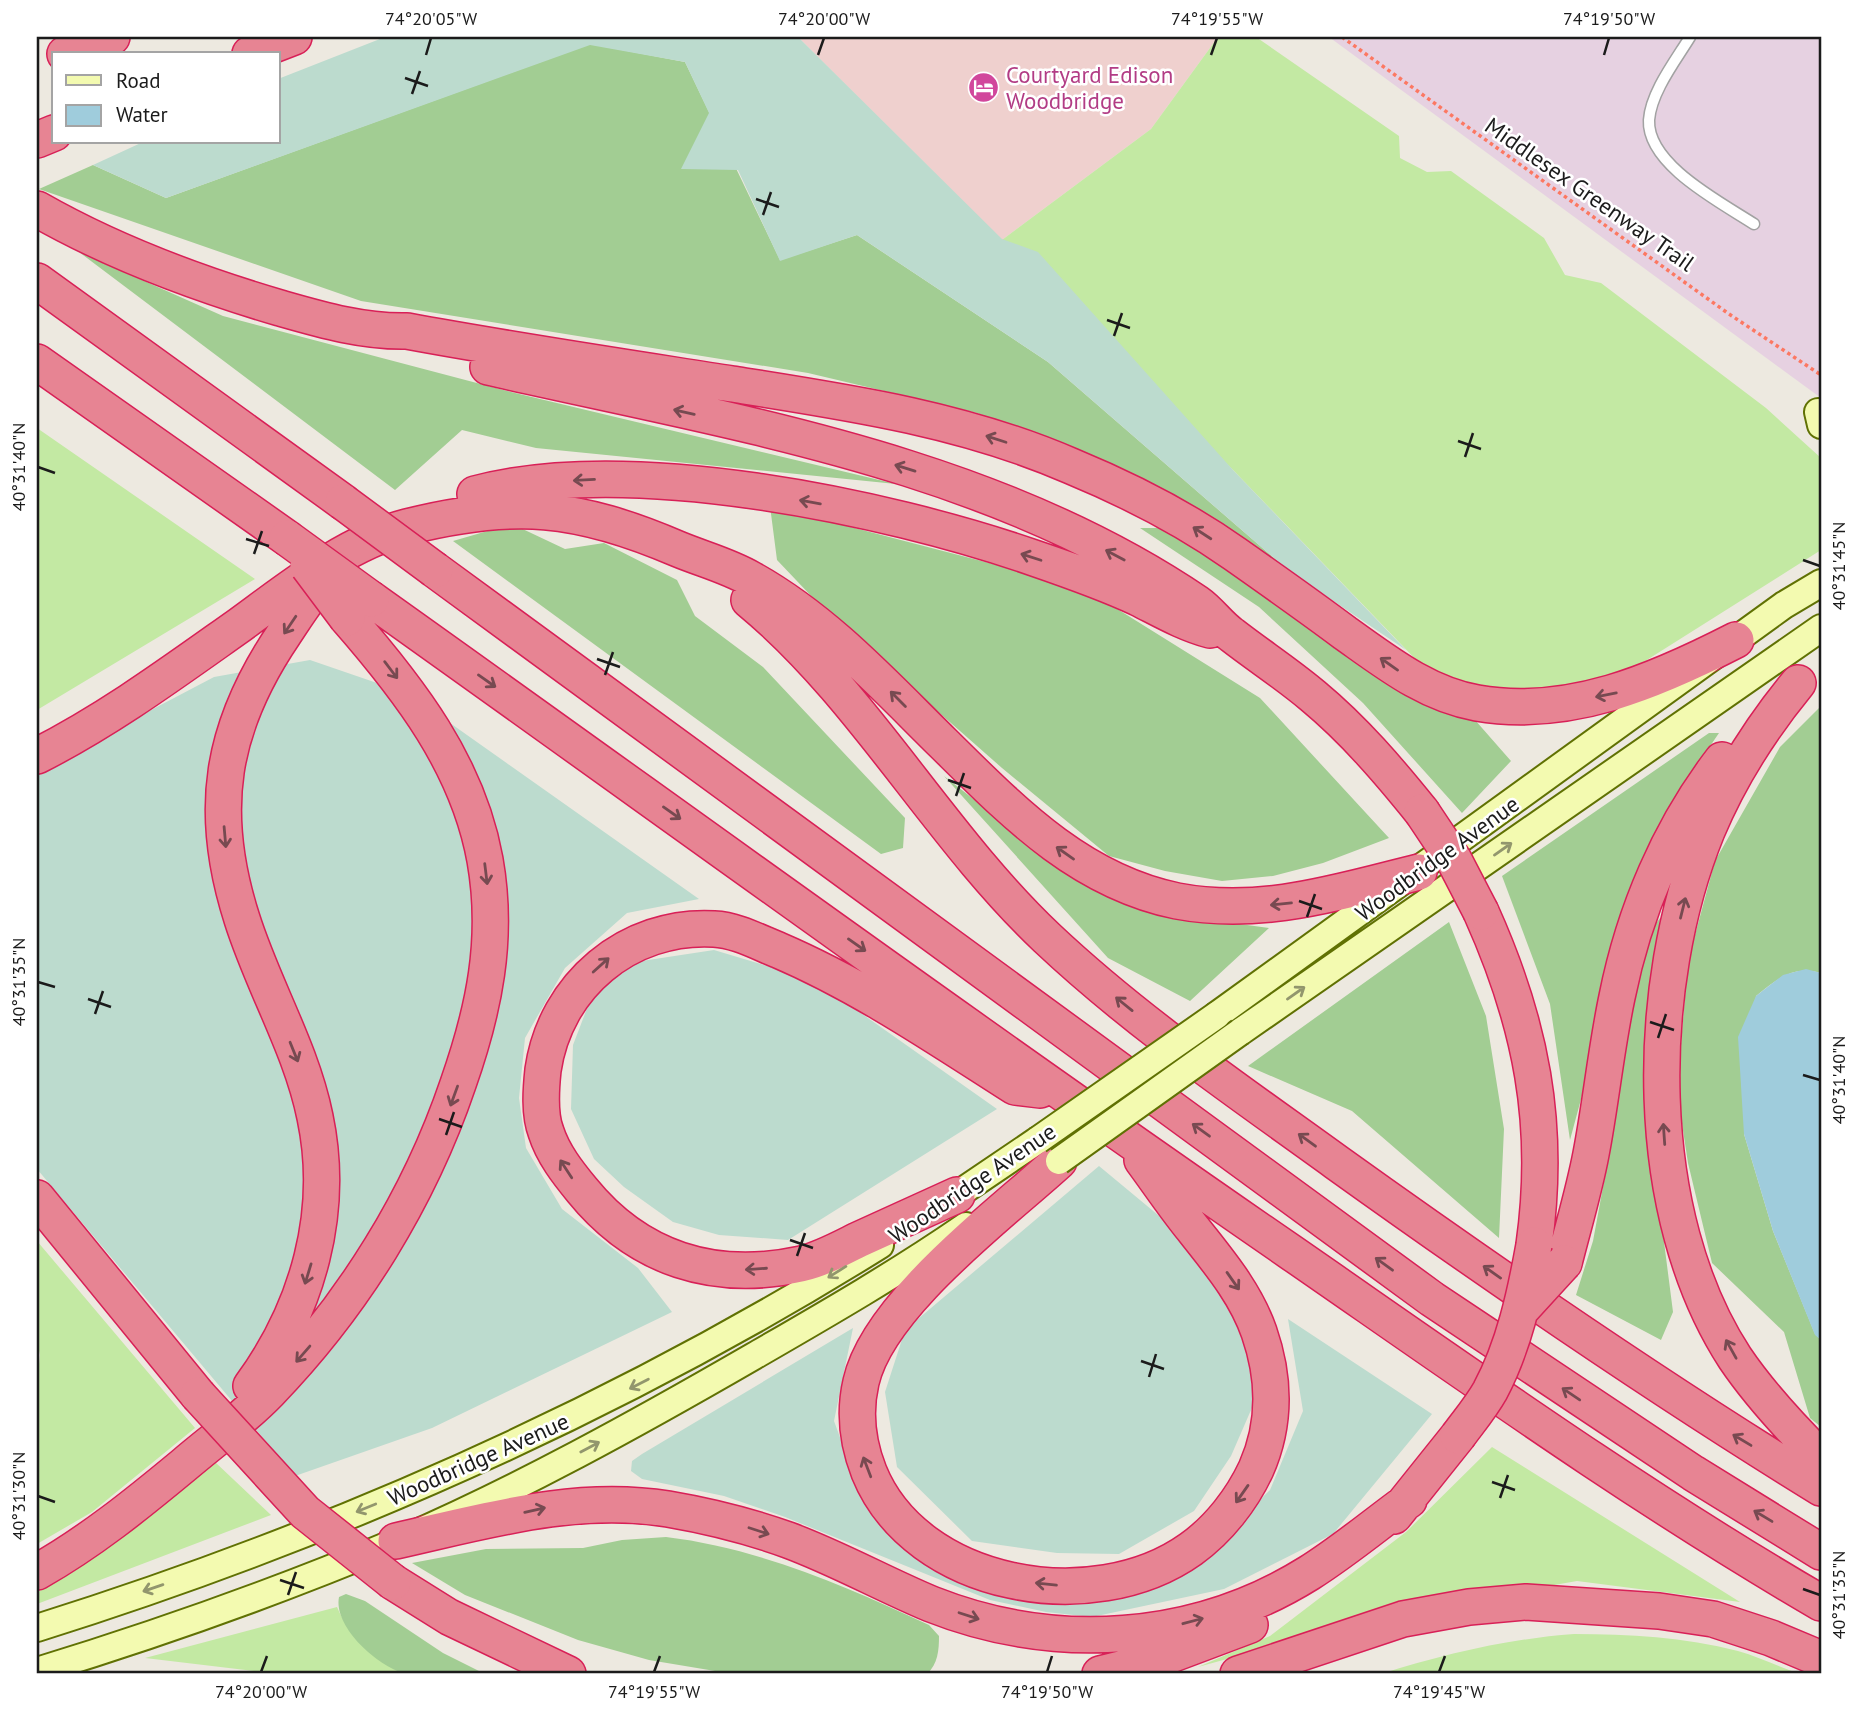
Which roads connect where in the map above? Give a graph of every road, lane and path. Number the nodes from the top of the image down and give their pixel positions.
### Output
1 (112, 37) edge
2 (294, 37) edge
3 (1342, 37) edge
4 (1690, 37) edge
5 (71, 52) edge
6 (255, 52) edge
7 (37, 209) edge
8 (1754, 224) dead end
9 (37, 281) edge
10 (376, 332) junction
11 (37, 362) edge
12 (1821, 375) edge
13 (407, 527) junction
14 (678, 549) junction
15 (348, 553) junction
16 (1821, 583) edge
17 (359, 608) junction
18 (1821, 628) edge
19 (1231, 634) junction
20 (1736, 640) junction
21 (1810, 673) edge
22 (37, 756) edge
23 (1419, 872) junction
24 (1065, 1094) junction
25 (1127, 1139) junction
26 (1049, 1150) junction
27 (957, 1195) junction
28 (37, 1198) edge
29 (1521, 1310) junction
30 (1821, 1458) edge
31 (188, 1461) junction
32 (1821, 1488) edge
33 (1409, 1500) junction
34 (397, 1541) junction
35 (1821, 1552) edge
36 (37, 1572) edge
37 (1564, 1602) junction
38 (1821, 1603) edge
39 (37, 1628) edge
40 (502, 1644) junction
41 (1821, 1659) edge
42 (37, 1671) edge
43 (568, 1674) edge
44 (589, 1674) edge
45 (1100, 1674) edge
46 (1238, 1674) edge
47 (1293, 1674) edge

1 - 5 highway
2 - 6 highway
3 - 12 path, Middlesex Greenway Trail
4 - 8 lane
7 - 10 highway
35 -> 9 highway, bridge
19 -> 10 highway
20 -> 10 highway
11 - 17 highway, bridge
13 - 14 highway
13 - 15 highway
19 -> 13 highway
23 -> 14 highway
32 -> 14 highway
15 - 22 highway
15 -> 31 highway
16 - 20 main road, Woodbridge Avenue
17 -> 24 highway
17 -> 31 highway
26 -> 18 main road, Woodbridge Avenue, bridge
19 - 29 highway, bridge
20 - 23 main road, Woodbridge Avenue
21 - 29 highway, bridge
30 -> 21 highway
23 - 26 main road, Woodbridge Avenue, bridge
24 - 25 highway
27 -> 24 highway
25 -> 26 highway
25 - 38 highway
26 - 27 main road, Woodbridge Avenue
34 -> 26 main road, Woodbridge Avenue
27 -> 39 main road, Woodbridge Avenue
28 - 40 highway, bridge
29 - 33 highway, bridge
31 - 36 highway
34 -> 33 highway
33 - 45 highway
34 - 42 main road, Woodbridge Avenue
37 - 41 highway
37 - 46 highway
37 - 47 highway
40 - 43 highway
40 - 44 highway

